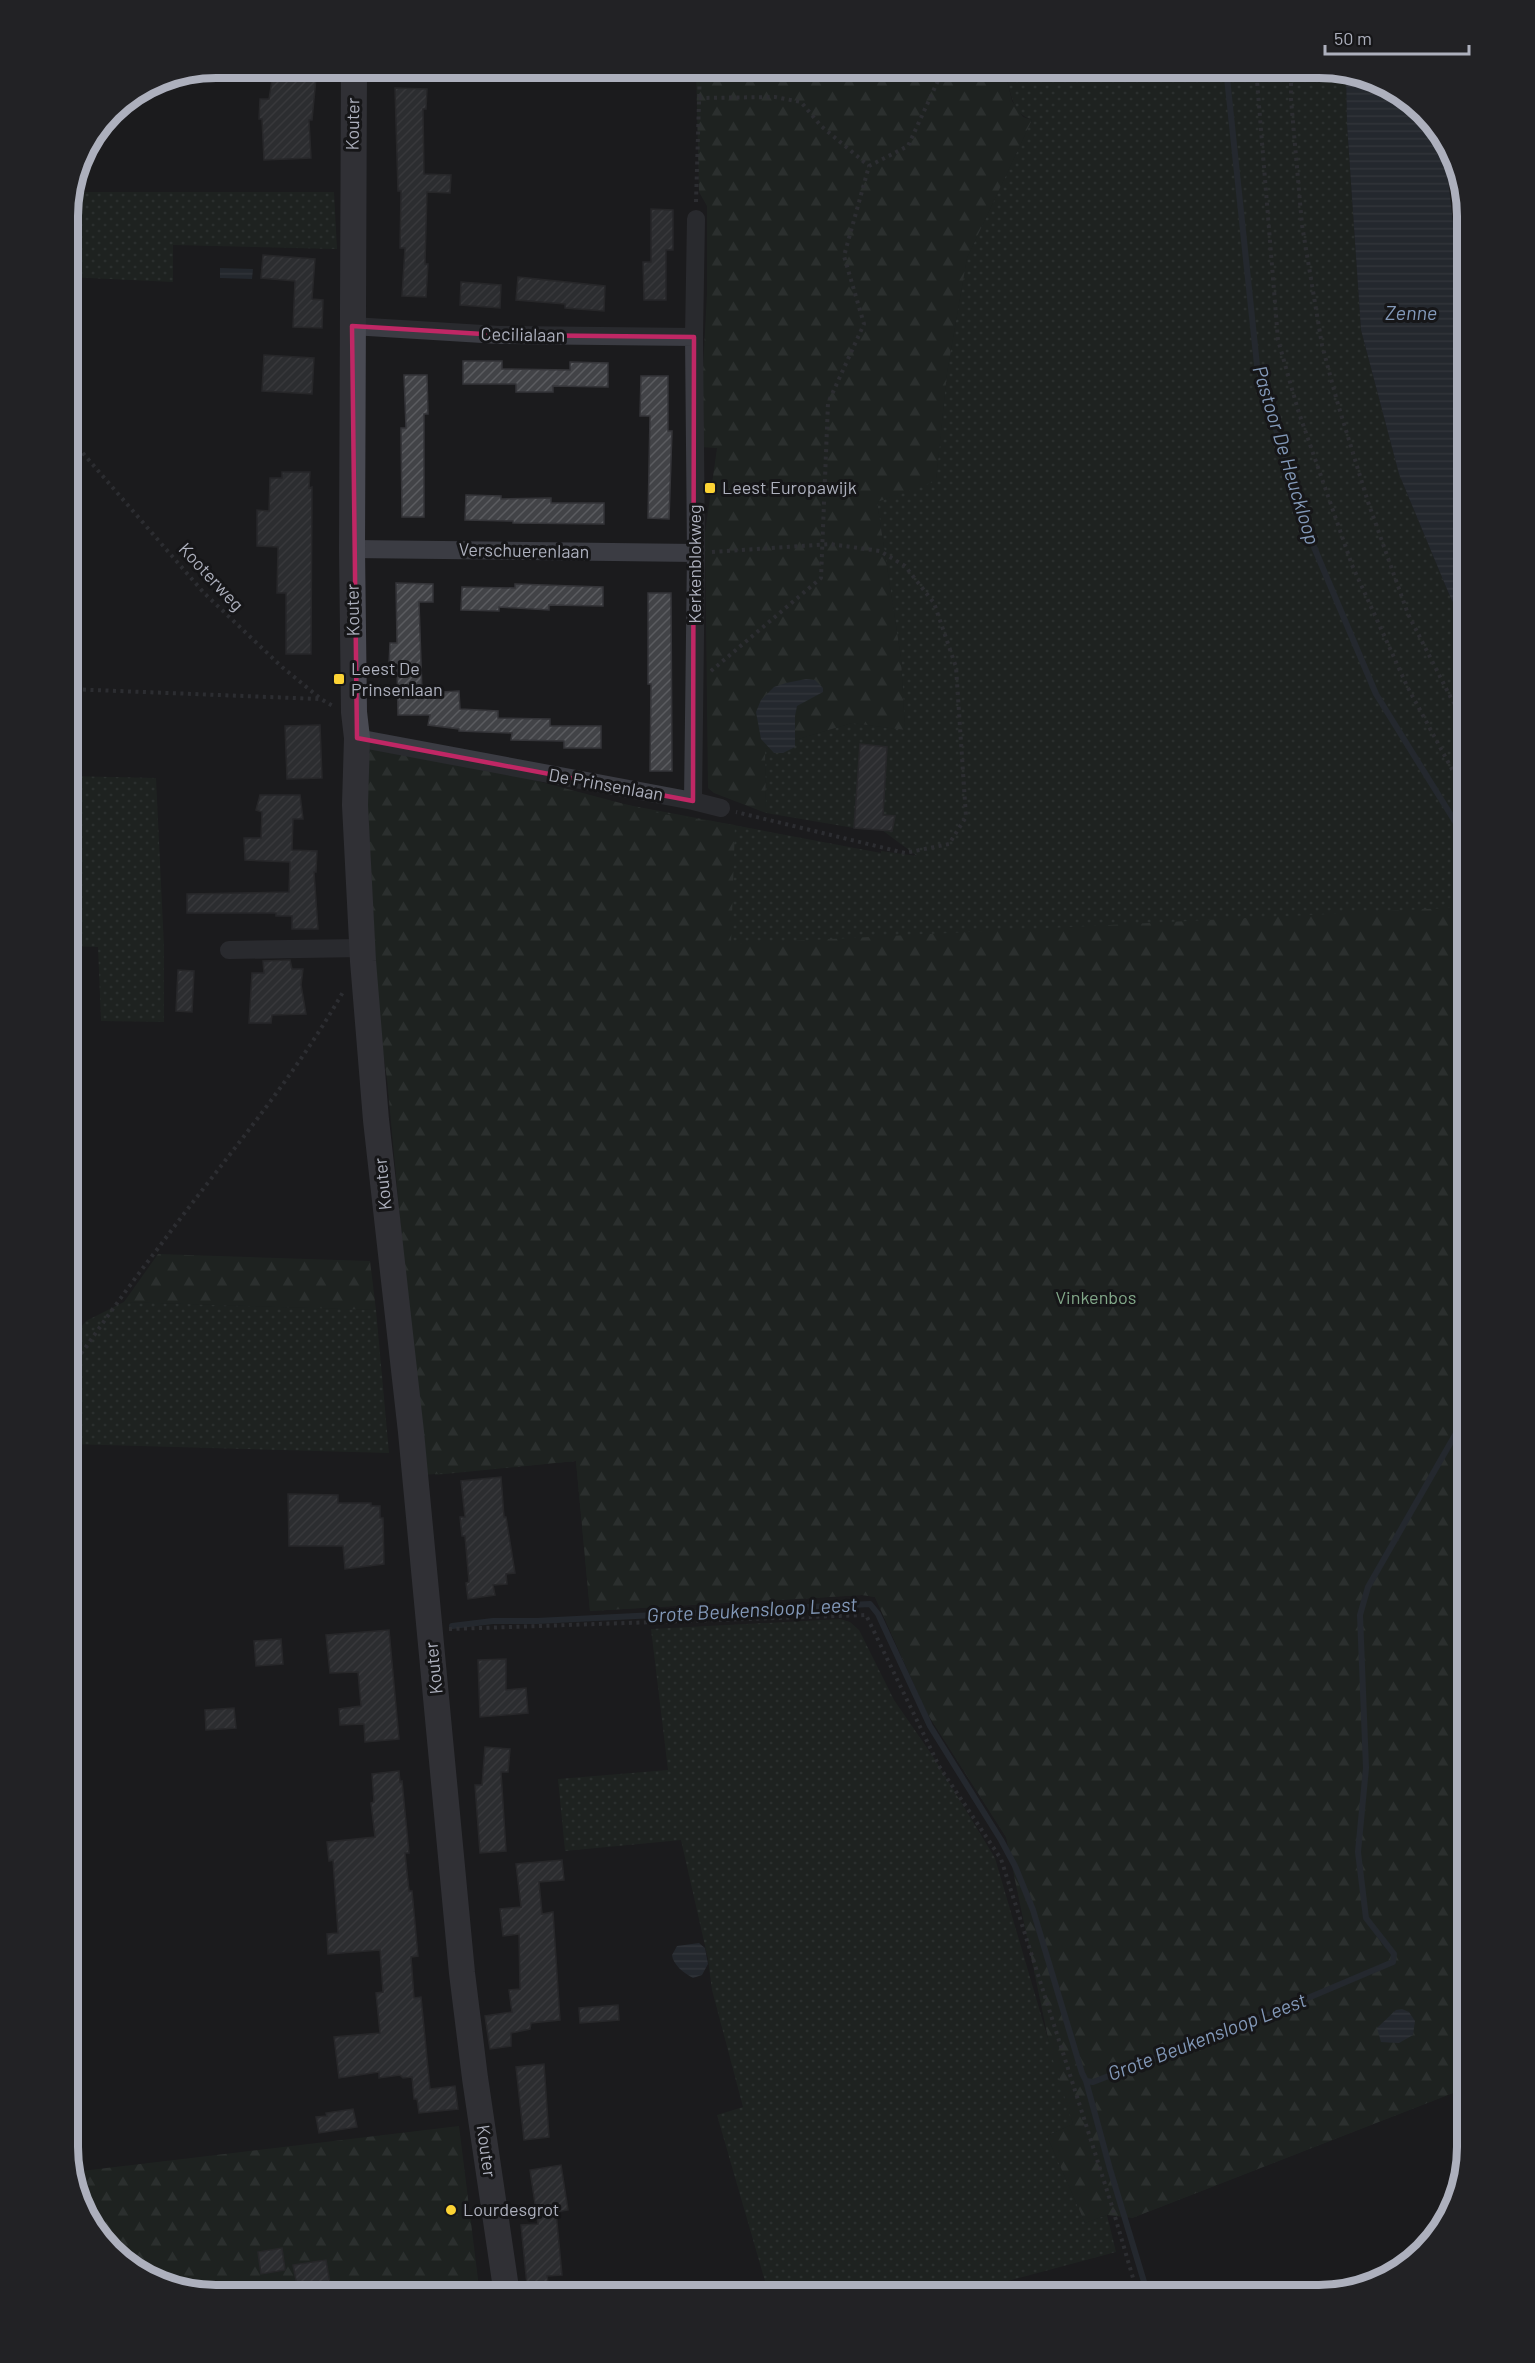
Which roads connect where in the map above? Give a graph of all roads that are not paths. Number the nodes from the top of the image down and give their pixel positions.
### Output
1 (354, 78) edge
2 (696, 219) road end
3 (352, 326) junction
4 (694, 337) junction
5 (352, 549) junction
6 (696, 553) junction
7 (357, 738) junction
8 (693, 801) junction
9 (721, 808) road end
10 (229, 950) dead end
11 (362, 955) junction
12 (506, 2285) edge

1 - 3 street, Kouter
2 - 4 street, Kerkenblokweg
3 - 4 street, Cecilialaan
3 - 5 street, Kouter
4 - 6 street, Kerkenblokweg
5 - 6 street, Verschuerenlaan
5 - 7 street, Kouter
6 - 8 street, Kerkenblokweg
7 - 8 street, De Prinsenlaan
7 - 11 street, Kouter
8 - 9 street, De Prinsenlaan
10 - 11 street
11 - 12 street, Kouter

